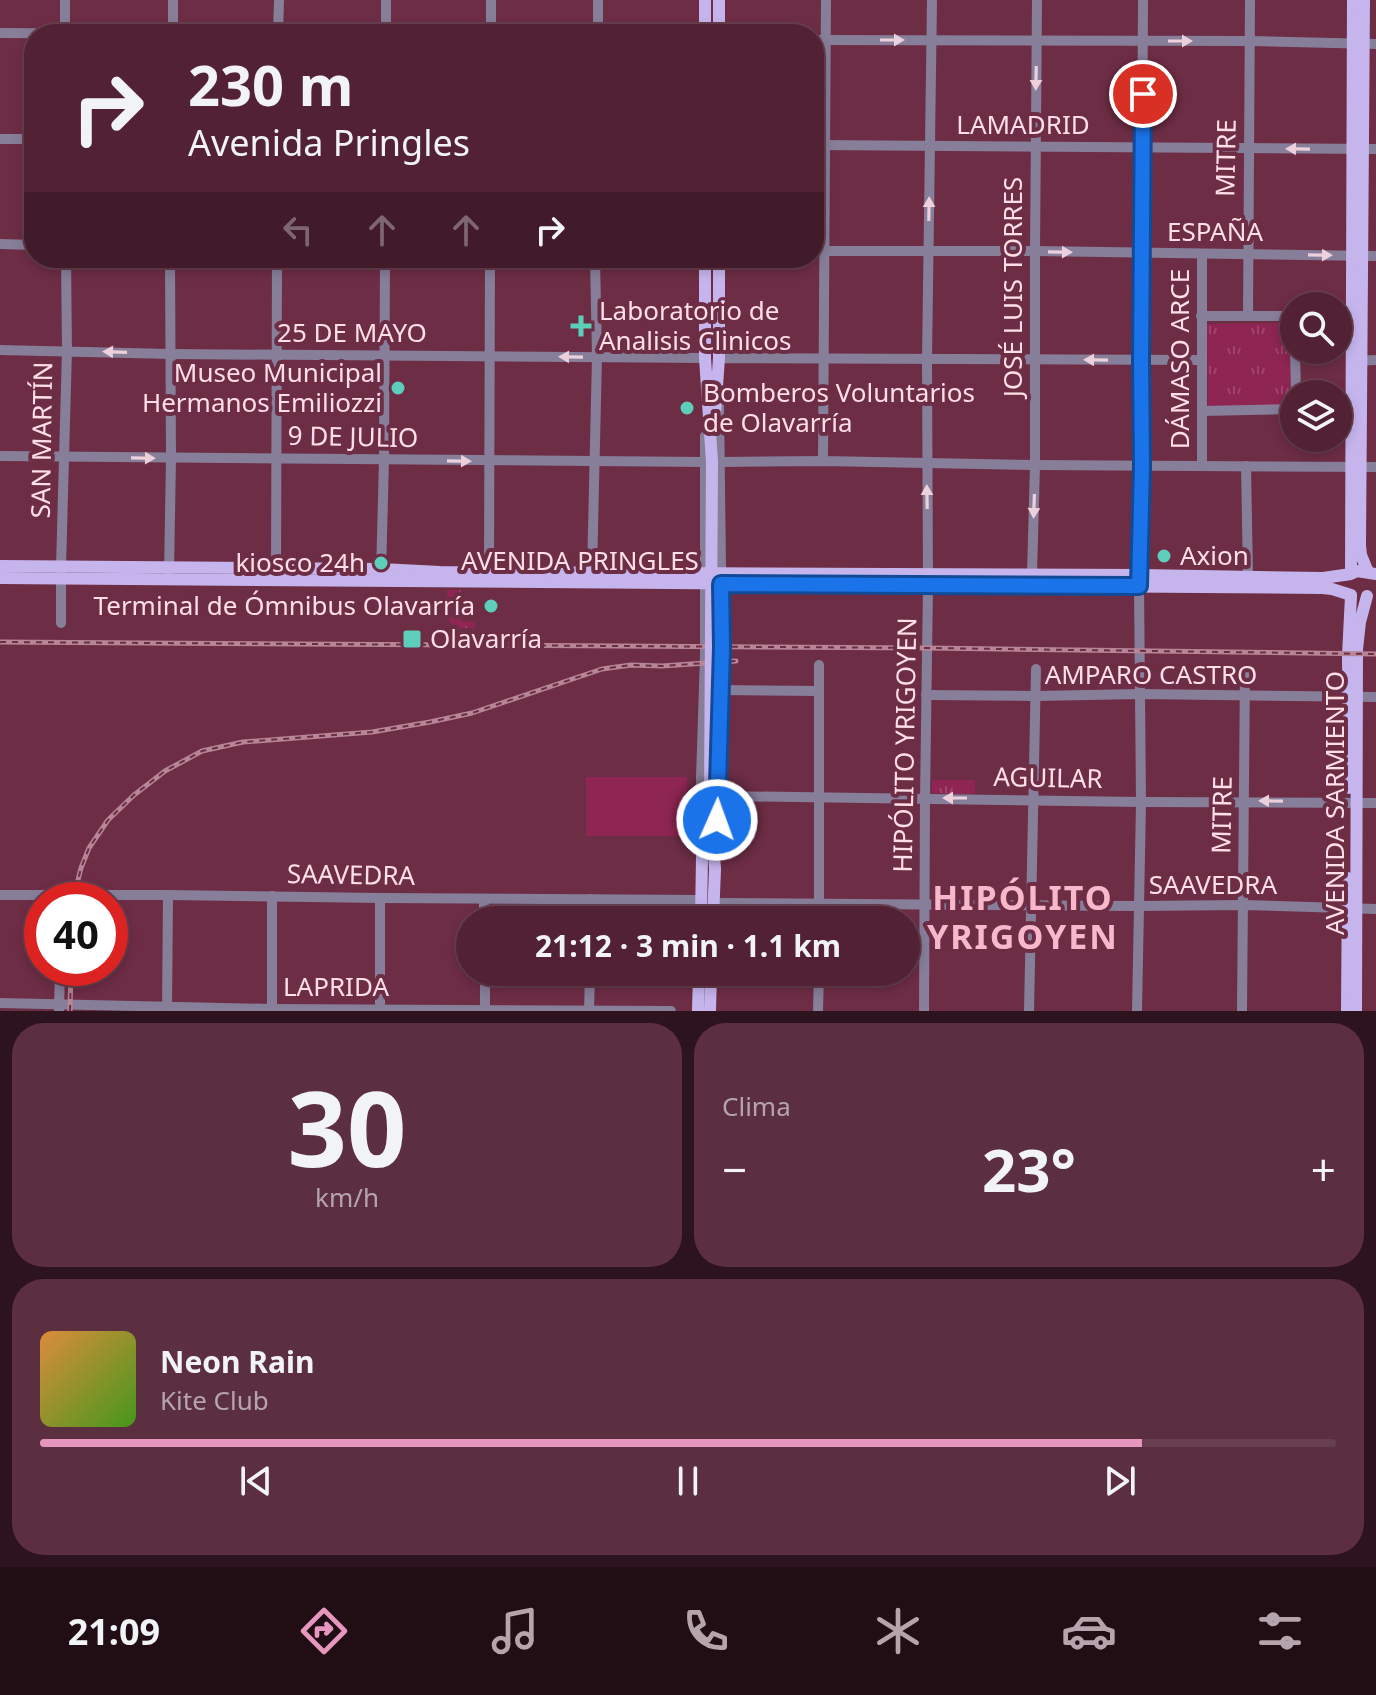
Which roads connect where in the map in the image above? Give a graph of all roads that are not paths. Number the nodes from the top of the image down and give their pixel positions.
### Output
1 (65, 0) edge
2 (173, 0) edge
3 (279, 0) edge
4 (386, 0) edge
5 (491, 0) edge
6 (598, 0) edge
7 (705, 0) edge
8 (719, 0) edge
9 (826, 0) edge
10 (932, 0) edge
11 (1037, 0) edge
12 (1143, 0) edge
13 (1250, 0) edge
14 (1353, 0) edge
15 (1364, 0) edge
16 (65, 24) edge
17 (173, 24) edge
18 (278, 24) edge
19 (386, 24) edge
20 (491, 24) edge
21 (598, 24) edge
22 (705, 24) edge
23 (719, 24) edge
24 (0, 33) edge
25 (24, 33) edge
26 (826, 40) junction
27 (932, 40) junction
28 (1037, 40) junction
29 (1143, 41) junction
30 (1250, 41) junction
31 (1364, 44) edge
32 (824, 70) edge
33 (0, 139) edge
34 (24, 139) edge
35 (824, 145) edge
36 (929, 146) junction
37 (1035, 147) junction
38 (1142, 148) junction
39 (1247, 148) junction
40 (1363, 149) edge
41 (0, 244) edge
42 (24, 245) edge
43 (824, 251) edge
44 (1035, 251) junction
45 (928, 252) junction
46 (1142, 254) junction
47 (1202, 254) junction
48 (1247, 254) junction
49 (1364, 256) edge
50 (66, 268) edge
51 (170, 268) edge
52 (277, 268) edge
53 (385, 268) edge
54 (490, 268) edge
55 (595, 268) edge
56 (705, 268) edge
57 (719, 268) edge
58 (820, 268) edge
59 (1353, 315) joint
60 (1201, 316) junction
61 (1248, 316) junction
62 (1280, 316) edge
63 (0, 350) edge
64 (67, 350) junction
65 (171, 354) junction
66 (277, 355) junction
67 (384, 355) junction
68 (489, 357) junction
69 (597, 357) junction
70 (705, 358) junction
71 (719, 358) junction
72 (823, 358) junction
73 (927, 359) junction
74 (1035, 359) junction
75 (1202, 360) junction
76 (1376, 360) edge
77 (1141, 361) junction
78 (1357, 361) junction
79 (1352, 396) edge
80 (1280, 409) edge
81 (1202, 411) junction
82 (1352, 429) edge
83 (0, 456) edge
84 (65, 456) junction
85 (171, 458) junction
86 (276, 458) junction
87 (384, 459) junction
88 (489, 461) junction
89 (594, 461) junction
90 (823, 461) junction
91 (712, 462) junction
92 (927, 463) junction
93 (1035, 465) junction
94 (1142, 465) junction
95 (1202, 465) junction
96 (1246, 466) junction
97 (1356, 467) junction
98 (1376, 467) edge
99 (0, 566) edge
100 (489, 572) junction
101 (592, 572) junction
102 (61, 573) junction
103 (1351, 573) junction
104 (1371, 573) edge
105 (169, 574) junction
106 (1032, 574) junction
107 (380, 575) junction
108 (276, 576) junction
109 (1248, 576) junction
110 (0, 578) edge
111 (704, 579) junction
112 (721, 579) junction
113 (928, 580) junction
114 (1140, 580) junction
115 (1351, 595) junction
116 (1370, 595) edge
117 (61, 623) dead end
118 (819, 665) dead end
119 (1245, 668) dead end
120 (1036, 669) dead end
121 (720, 690) junction
122 (819, 691) junction
123 (1140, 694) junction
124 (926, 695) junction
125 (1036, 696) junction
126 (1246, 697) junction
127 (1353, 697) junction
128 (1376, 697) edge
129 (819, 796) junction
130 (714, 797) junction
131 (925, 798) junction
132 (1032, 799) junction
133 (1244, 801) junction
134 (1141, 802) junction
135 (1353, 803) junction
136 (1376, 803) edge
137 (702, 856) junction
138 (0, 895) edge
139 (168, 895) junction
140 (24, 896) edge
141 (128, 896) edge
142 (272, 896) junction
143 (380, 898) junction
144 (484, 899) junction
145 (590, 899) junction
146 (708, 902) junction
147 (819, 902) junction
148 (926, 904) junction
149 (1031, 905) junction
150 (1243, 905) junction
151 (484, 906) edge
152 (590, 906) edge
153 (706, 906) edge
154 (709, 906) edge
155 (819, 906) edge
156 (1138, 906) junction
157 (1376, 909) edge
158 (1352, 910) junction
159 (60, 986) edge
160 (485, 986) edge
161 (590, 986) edge
162 (699, 986) edge
163 (711, 986) edge
164 (819, 986) edge
165 (0, 1003) edge
166 (59, 1008) edge
167 (167, 1009) edge
168 (272, 1010) edge
169 (380, 1010) edge
170 (485, 1011) edge
171 (589, 1011) edge
172 (671, 1011) edge
173 (698, 1011) edge
174 (710, 1011) edge
175 (818, 1011) edge
176 (924, 1011) edge
177 (1029, 1011) edge
178 (1137, 1011) edge
179 (1242, 1011) edge
180 (1347, 1011) edge
181 (1356, 1011) edge

1 - 16 street
2 - 17 street
3 - 18 street
4 - 19 street
5 - 20 street
6 - 21 street
7 - 22 main road
8 - 23 main road
9 - 26 street
10 - 27 street, HIPÓLITO YRIGOYEN
11 - 28 street, JOSÉ LUIS TORRES
12 - 29 street
13 - 30 street, MITRE
14 - 31 main road
15 - 31 main road
24 - 25 street
26 -> 27 street
26 - 32 street
27 - 28 street
27 - 36 street, HIPÓLITO YRIGOYEN
28 - 29 street
28 -> 37 street, JOSÉ LUIS TORRES
29 -> 30 street
29 - 38 street
30 - 31 street
30 - 39 street, MITRE
31 - 40 main road
33 - 34 street
35 - 36 street, LAMADRID
36 - 37 street, LAMADRID
45 -> 36 street, HIPÓLITO YRIGOYEN
37 - 38 street, LAMADRID
37 - 44 street, JOSÉ LUIS TORRES
38 - 39 street, LAMADRID
38 - 46 street
40 -> 39 street, LAMADRID
39 - 48 street, MITRE
40 - 49 main road
41 - 42 street
43 - 45 street, ESPAÑA
44 - 45 street, ESPAÑA
44 -> 46 street, ESPAÑA
44 - 74 street, JOSÉ LUIS TORRES
45 - 73 street, HIPÓLITO YRIGOYEN
46 - 47 street, ESPAÑA
46 - 77 street
47 - 48 street, ESPAÑA
47 - 60 street, DÁMASO ARCE
48 -> 49 street, ESPAÑA
48 - 61 street, MITRE
49 - 59 main road
49 - 78 main road
50 - 64 street, SAN MARTÍN
51 - 65 street
52 - 66 street
53 - 67 street
54 - 68 street
55 - 69 street
56 - 70 main road
57 - 71 main road
58 - 72 street
59 - 78 main road
60 - 61 street
60 - 75 street, DÁMASO ARCE
61 - 62 street
63 - 64 street, 25 DE MAYO
65 -> 64 street, 25 DE MAYO
64 - 84 street, SAN MARTÍN
65 - 66 street, 25 DE MAYO
65 - 85 street
66 - 67 street, 25 DE MAYO
66 - 86 street
67 - 68 street, 25 DE MAYO
67 - 87 street
69 -> 68 street, 25 DE MAYO
68 - 88 street
69 - 70 street, 25 DE MAYO
69 - 89 street
70 - 91 main road
71 - 72 street
71 - 91 main road
72 - 73 street
72 - 90 street
73 - 74 street
73 - 92 street, HIPÓLITO YRIGOYEN
77 -> 74 street
74 - 93 street, JOSÉ LUIS TORRES
75 - 77 street
75 - 81 street, DÁMASO ARCE
76 - 78 street
77 - 94 street
78 - 79 main road
80 - 81 street
81 - 95 street, DÁMASO ARCE
82 - 97 main road
83 - 84 street, 9 DE JULIO
84 -> 85 street, 9 DE JULIO
84 - 102 street, SAN MARTÍN
85 - 86 street, 9 DE JULIO
85 - 105 street
86 - 87 street, 9 DE JULIO
86 - 108 street
87 -> 88 street, 9 DE JULIO
87 - 107 street
88 - 89 street, 9 DE JULIO
88 - 100 street
89 - 91 street, 9 DE JULIO
89 - 101 street
90 - 91 street, 9 DE JULIO
90 - 92 street, 9 DE JULIO
91 - 111 street
91 - 112 street
91 - 130 main road, bridge
92 - 93 street, 9 DE JULIO
113 -> 92 street, HIPÓLITO YRIGOYEN
93 - 94 street, 9 DE JULIO
93 -> 106 street, JOSÉ LUIS TORRES
94 - 95 street, 9 DE JULIO
94 - 114 street
95 - 96 street, 9 DE JULIO
96 - 97 street, 9 DE JULIO
96 - 109 street
97 - 98 street, 9 DE JULIO
97 - 103 main road
97 - 104 main road
99 - 102 main road, AVENIDA PRINGLES
100 - 101 main road, AVENIDA PRINGLES
100 - 107 main road, AVENIDA PRINGLES
101 - 111 main road, AVENIDA PRINGLES
102 - 105 main road, AVENIDA PRINGLES
102 - 110 main road, AVENIDA PRINGLES
102 - 117 street, SAN MARTÍN
103 - 104 main road
103 - 109 main road, AVENIDA PRINGLES
103 - 115 main road
104 - 116 main road
105 - 108 main road, AVENIDA PRINGLES
106 - 113 main road, AVENIDA PRINGLES
106 - 114 main road, AVENIDA PRINGLES
107 - 108 main road, AVENIDA PRINGLES
107 - 111 main road, AVENIDA PRINGLES
109 - 114 main road, AVENIDA PRINGLES
111 - 112 main road, AVENIDA PRINGLES
111 - 137 street
112 - 113 main road, AVENIDA PRINGLES
112 - 121 street
113 - 114 main road, AVENIDA PRINGLES
113 - 124 street, HIPÓLITO YRIGOYEN
114 - 115 main road, AVENIDA PRINGLES
114 - 123 street
115 - 116 main road
115 - 127 main road, AVENIDA SARMIENTO
116 - 127 main road, AVENIDA SARMIENTO
118 - 122 street
119 - 126 street, MITRE
120 - 125 street
121 - 122 street
121 - 130 street
122 - 129 street
123 - 125 street, AMPARO CASTRO
123 - 126 street, AMPARO CASTRO
123 - 134 street
124 - 125 street, AMPARO CASTRO
124 - 131 street, HIPÓLITO YRIGOYEN
125 - 132 street
126 - 127 street, AMPARO CASTRO
126 - 133 street, MITRE
127 - 128 street, AMPARO CASTRO
127 - 135 main road, AVENIDA SARMIENTO
129 - 130 street, AGUILAR
129 - 131 street, AGUILAR
129 - 147 street
130 - 137 main road
130 - 146 main road
132 -> 131 street, AGUILAR
131 - 148 street, HIPÓLITO YRIGOYEN
132 - 134 street, AGUILAR
132 - 149 street
133 - 134 street, AGUILAR
135 -> 133 street, AGUILAR
133 - 150 street, MITRE
134 - 156 street
135 - 136 street, AGUILAR
135 - 158 main road, AVENIDA SARMIENTO
137 - 146 main road
138 - 140 street, SAAVEDRA
139 - 141 street, SAAVEDRA
139 - 142 street, SAAVEDRA
139 - 167 street
142 - 143 street, SAAVEDRA
142 - 168 street
143 - 144 street, SAAVEDRA
143 - 169 street
144 - 145 street, SAAVEDRA
144 - 151 street
145 - 146 street, SAAVEDRA
145 - 152 street
146 - 147 street, SAAVEDRA
146 - 153 main road
146 - 154 main road
147 - 148 street, SAAVEDRA
147 - 155 street
148 - 149 street, SAAVEDRA
148 - 176 street, HIPÓLITO YRIGOYEN
149 - 156 street, SAAVEDRA
149 - 177 street
150 - 156 street, SAAVEDRA
150 - 158 street, SAAVEDRA
150 - 179 street, MITRE
156 - 178 street
157 - 158 street, SAAVEDRA
158 - 180 main road, AVENIDA SARMIENTO
158 - 181 main road, AVENIDA SARMIENTO
159 - 166 street
160 - 170 street
161 - 171 street
162 - 173 main road
163 - 174 main road
164 - 175 street
165 - 166 street, LAPRIDA
166 - 167 street, LAPRIDA
167 - 168 street, LAPRIDA
168 - 169 street, LAPRIDA
169 - 170 street, LAPRIDA
170 - 171 street, LAPRIDA
171 - 172 street, LAPRIDA

